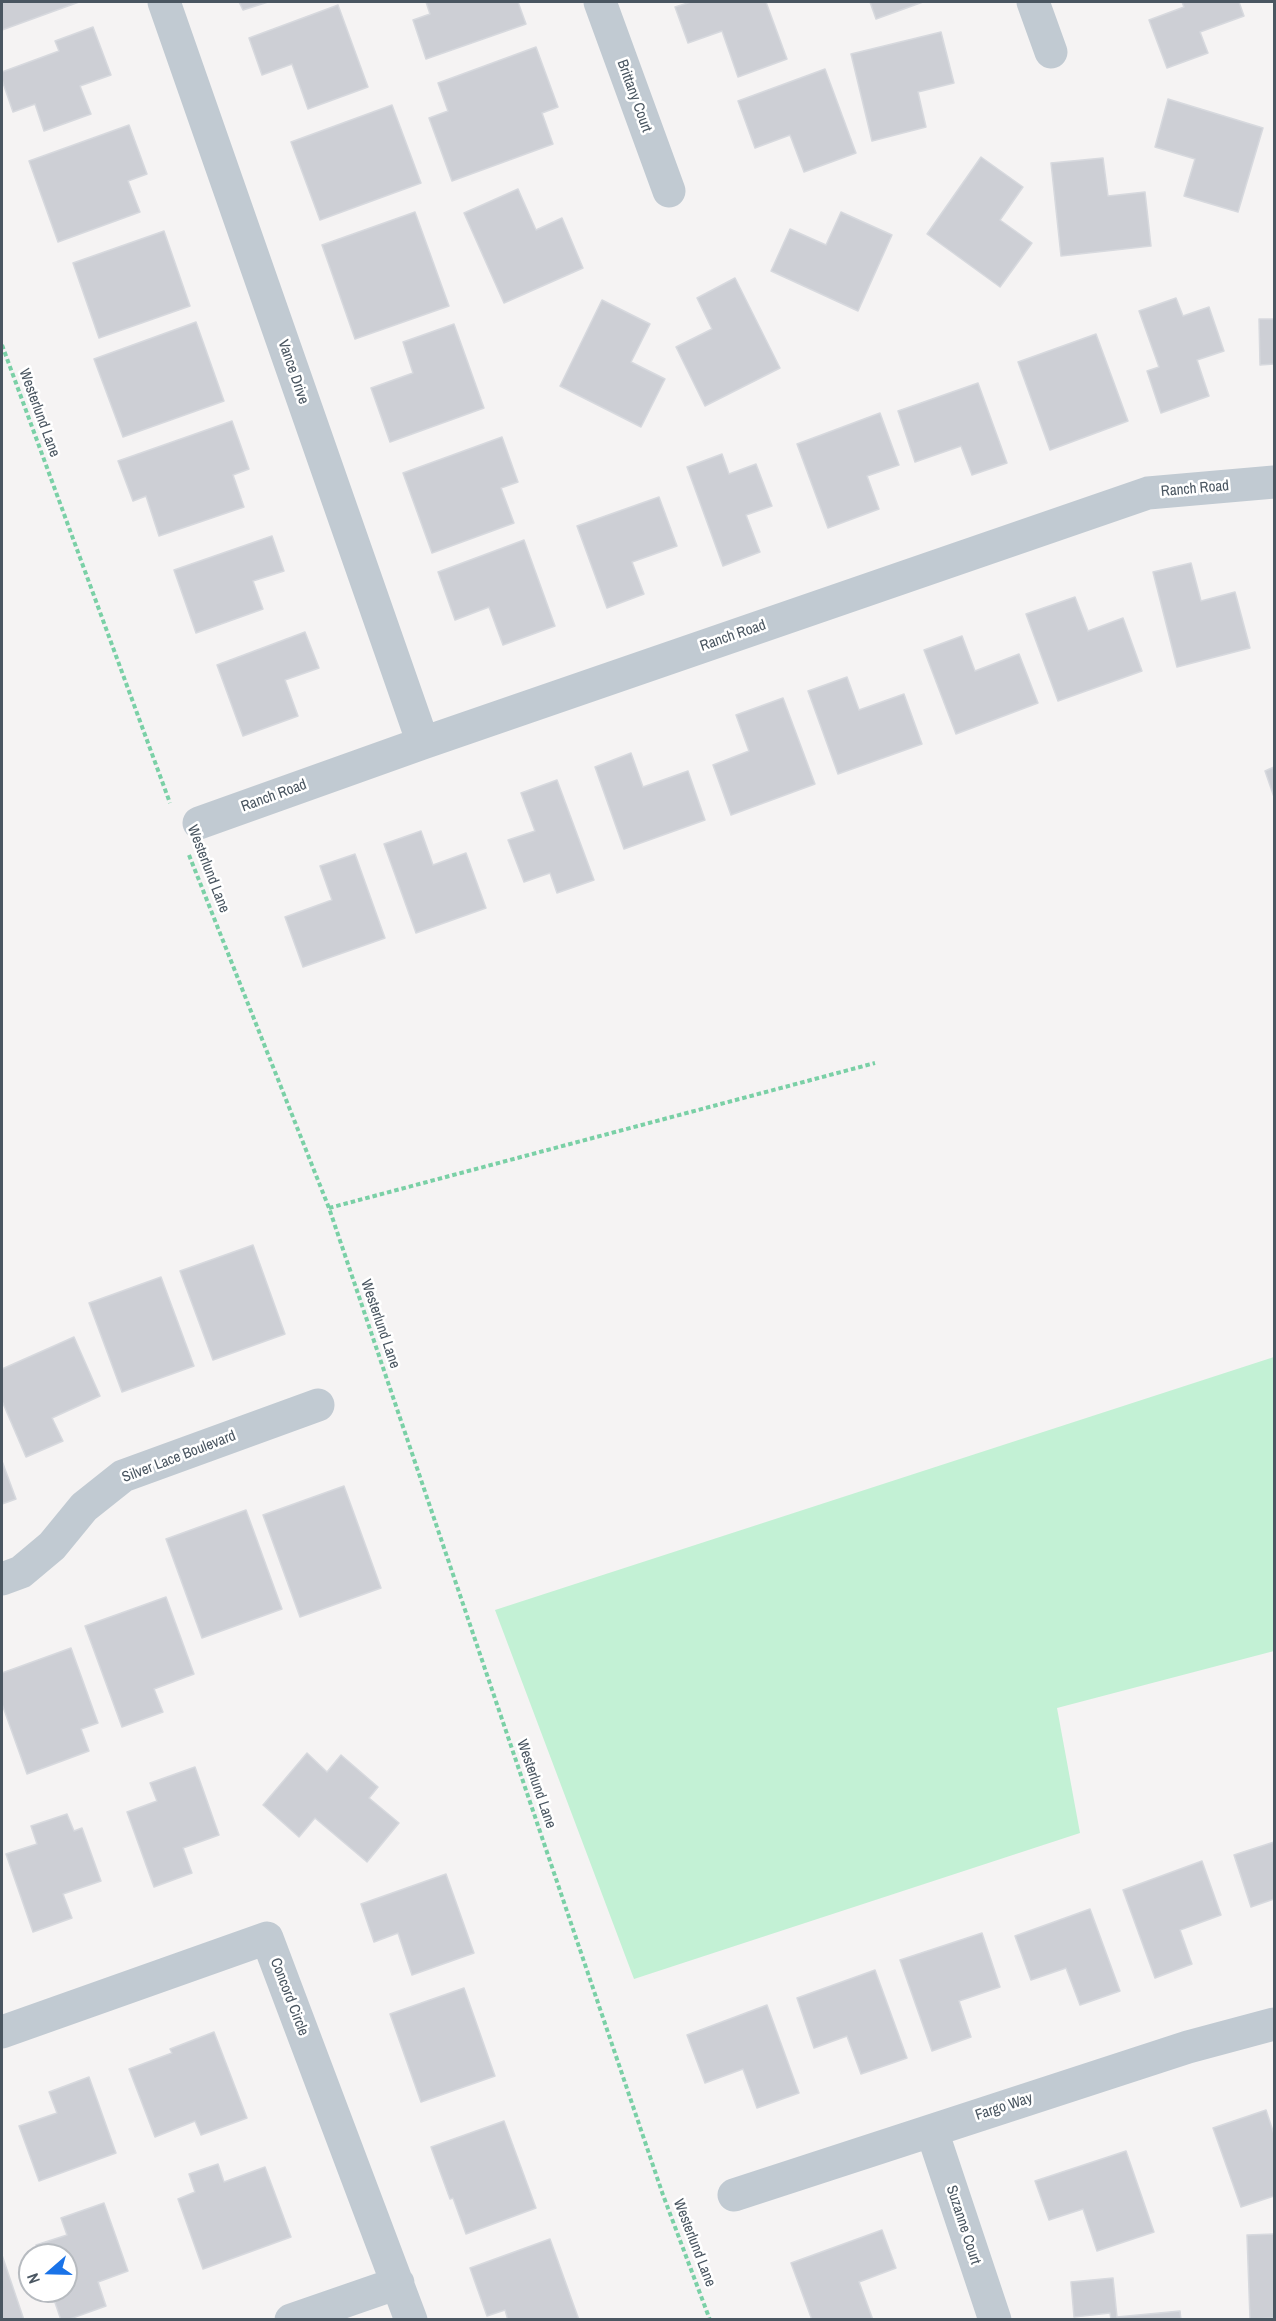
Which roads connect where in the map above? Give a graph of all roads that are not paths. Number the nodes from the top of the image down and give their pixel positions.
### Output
1 (164, 2) edge
2 (600, 2) edge
3 (1033, 2) edge
4 (1051, 52) dead end
5 (669, 191) dead end
6 (1275, 482) edge
7 (423, 743) junction
8 (187, 829) road end
9 (318, 1405) dead end
10 (2, 1579) edge
11 (1275, 2024) edge
12 (2, 2032) edge
13 (932, 2131) junction
14 (734, 2195) dead end
15 (398, 2283) junction
16 (291, 2319) edge
17 (411, 2319) edge
18 (995, 2319) edge

1 - 7 street, Vance Drive
2 - 5 street, Brittany Court
3 - 4 street
6 - 7 street, Ranch Road
7 - 8 street, Ranch Road
9 - 10 street, Silver Lace Boulevard
11 - 13 street, Fargo Way
12 - 15 street, Concord Circle
13 - 14 street, Fargo Way
13 - 18 street, Suzanne Court
15 - 16 street
15 - 17 street, Concord Circle

